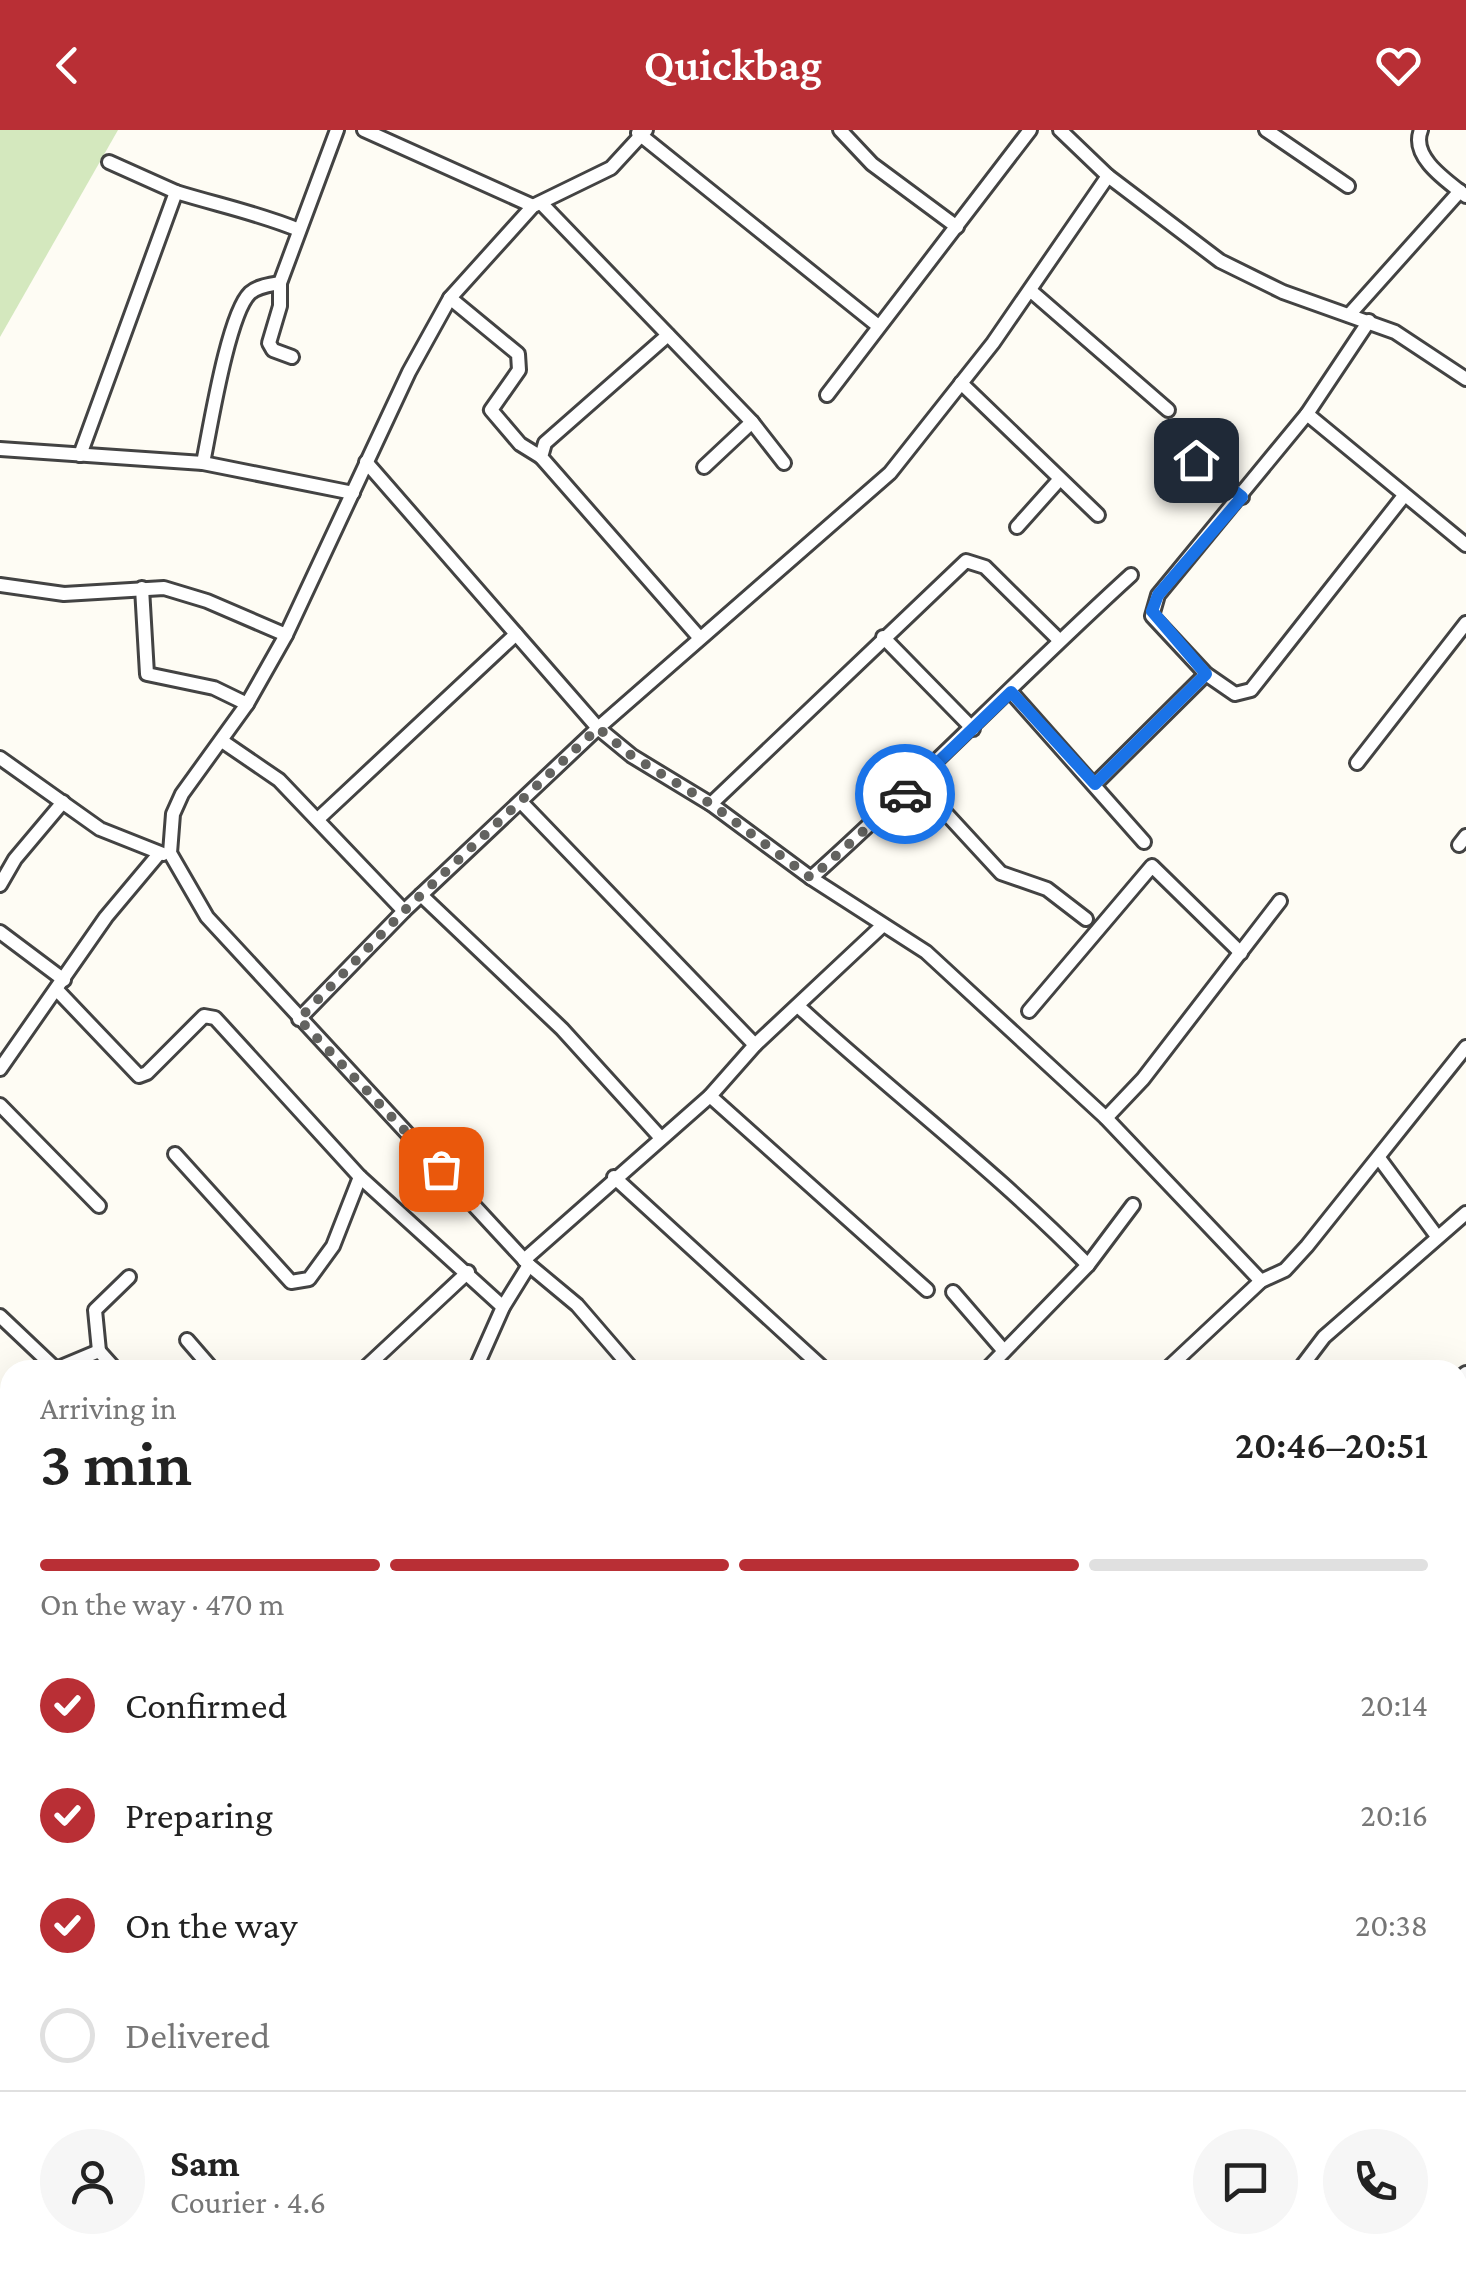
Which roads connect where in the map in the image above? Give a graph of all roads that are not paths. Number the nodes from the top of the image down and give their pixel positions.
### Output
1 (337, 130) edge
2 (367, 130) edge
3 (840, 130) edge
4 (1030, 130) edge
5 (1060, 130) edge
6 (1266, 130) edge
7 (1421, 130) edge
8 (641, 133) edge
9 (109, 162) dead end
10 (1108, 176) junction
11 (1348, 186) dead end
12 (176, 192) junction
13 (1463, 194) edge
14 (537, 204) junction
15 (957, 227) junction
16 (299, 230) junction
17 (280, 283) junction
18 (1031, 291) junction
19 (450, 298) junction
20 (1349, 316) junction
21 (1369, 321) junction
22 (878, 325) junction
23 (668, 335) junction
24 (292, 357) dead end
25 (1466, 378) edge
26 (961, 383) junction
27 (828, 395) dead end
28 (1168, 410) dead end
29 (1307, 414) junction
30 (752, 422) junction
31 (1173, 441) dead end
32 (0, 449) edge
33 (80, 455) junction
34 (541, 458) junction
35 (366, 462) junction
36 (203, 463) junction
37 (784, 464) dead end
38 (704, 467) dead end
39 (1058, 480) junction
40 (352, 493) junction
41 (1242, 497) junction
42 (1403, 498) junction
43 (1098, 515) dead end
44 (1016, 527) dead end
45 (1466, 545) edge
46 (1131, 576) dead end
47 (0, 584) edge
48 (142, 588) junction
49 (1466, 624) edge
50 (516, 634) junction
51 (286, 635) junction
52 (698, 636) junction
53 (883, 637) junction
54 (1060, 640) junction
55 (1206, 674) junction
56 (1011, 692) junction
57 (247, 704) junction
58 (598, 728) junction
59 (973, 729) junction
60 (222, 741) junction
61 (0, 758) edge
62 (1357, 762) dead end
63 (918, 783) junction
64 (1095, 784) junction
65 (62, 802) junction
66 (521, 802) junction
67 (711, 804) junction
68 (318, 819) junction
69 (1144, 842) dead end
70 (164, 854) junction
71 (811, 878) junction
72 (0, 885) edge
73 (421, 895) junction
74 (1280, 901) dead end
75 (404, 911) junction
76 (1086, 919) dead end
77 (882, 926) junction
78 (0, 932) edge
79 (1241, 953) junction
80 (60, 985) junction
81 (799, 1006) junction
82 (1029, 1011) dead end
83 (299, 1019) junction
84 (756, 1046) junction
85 (1465, 1051) edge
86 (0, 1068) edge
87 (710, 1096) junction
88 (0, 1106) edge
89 (1106, 1118) junction
90 (660, 1137) junction
91 (175, 1154) dead end
92 (1379, 1158) junction
93 (614, 1176) junction
94 (360, 1177) junction
95 (99, 1206) dead end
96 (1132, 1206) dead end
97 (1466, 1213) edge
98 (1436, 1235) junction
99 (526, 1262) junction
100 (1088, 1264) junction
101 (468, 1272) junction
102 (128, 1278) dead end
103 (1262, 1282) junction
104 (927, 1290) dead end
105 (953, 1292) dead end
106 (504, 1306) junction
107 (0, 1316) edge
108 (187, 1340) dead end
109 (99, 1352) junction
110 (42, 1360) edge
111 (72, 1360) edge
112 (107, 1360) edge
113 (204, 1360) edge
114 (374, 1360) edge
115 (480, 1360) edge
116 (624, 1360) edge
117 (814, 1360) edge
118 (995, 1360) edge
119 (1000, 1360) edge
120 (1177, 1360) edge
121 (1307, 1360) edge

1 - 16 street
2 - 14 street
3 - 15 street
4 - 15 street
5 - 10 street
6 - 11 street
7 - 13 street
8 - 14 street
8 - 22 street
9 - 12 street
10 - 18 street
10 - 20 street
12 - 16 street
12 - 33 street
13 - 20 street
14 - 19 street
14 - 23 street
15 - 22 street
16 - 17 street
17 - 24 street
17 - 36 street
18 - 26 street
18 - 28 street
19 - 34 street
19 - 35 street
20 - 21 street
21 - 25 street
21 - 29 street
22 - 27 street
23 - 30 street
23 - 34 street
26 - 39 street
26 - 52 street
29 - 41 street
29 - 42 street
30 - 37 street
30 - 38 street
31 - 41 street
32 - 33 street
33 - 36 street
34 - 52 street
35 - 40 street
35 - 50 street
36 - 40 street
39 - 43 street
39 - 44 street
40 - 51 street
41 - 55 street
42 - 45 street
42 - 55 street
46 - 54 street
47 - 48 street
48 - 51 street
48 - 57 street
49 - 62 street
50 - 58 street
50 - 68 street
51 - 57 street
52 - 58 street
53 - 54 street
53 - 59 street
53 - 67 street
54 - 56 street
55 - 64 street
56 - 59 street
56 - 64 street
57 - 60 street
58 - 66 street
58 - 67 street
59 - 63 street
60 - 68 street
60 - 70 street
61 - 65 street
63 - 71 street
63 - 76 street
64 - 69 street
65 - 70 street
65 - 72 street
66 - 73 street
66 - 84 street
67 - 71 street
68 - 75 street
70 - 80 street
70 - 83 street
71 - 77 street
73 - 75 street
73 - 90 street
74 - 79 street
75 - 83 street
77 - 81 street
77 - 89 street
78 - 80 street
79 - 82 street
79 - 89 street
80 - 86 street
80 - 94 street
81 - 84 street
81 - 100 street
83 - 99 street
84 - 87 street
85 - 92 street
87 - 90 street
87 - 104 street
88 - 95 street
89 - 103 street
90 - 93 street
91 - 94 street
92 - 98 street
92 - 103 street
93 - 99 street
93 - 117 street
94 - 101 street
96 - 100 street
97 - 98 street
98 - 121 street
99 - 106 street
99 - 116 street
100 - 119 street
101 - 106 street
101 - 114 street
102 - 109 street
103 - 120 street
105 - 118 street
106 - 115 street
107 - 110 street
108 - 113 street
109 - 111 street
109 - 112 street

